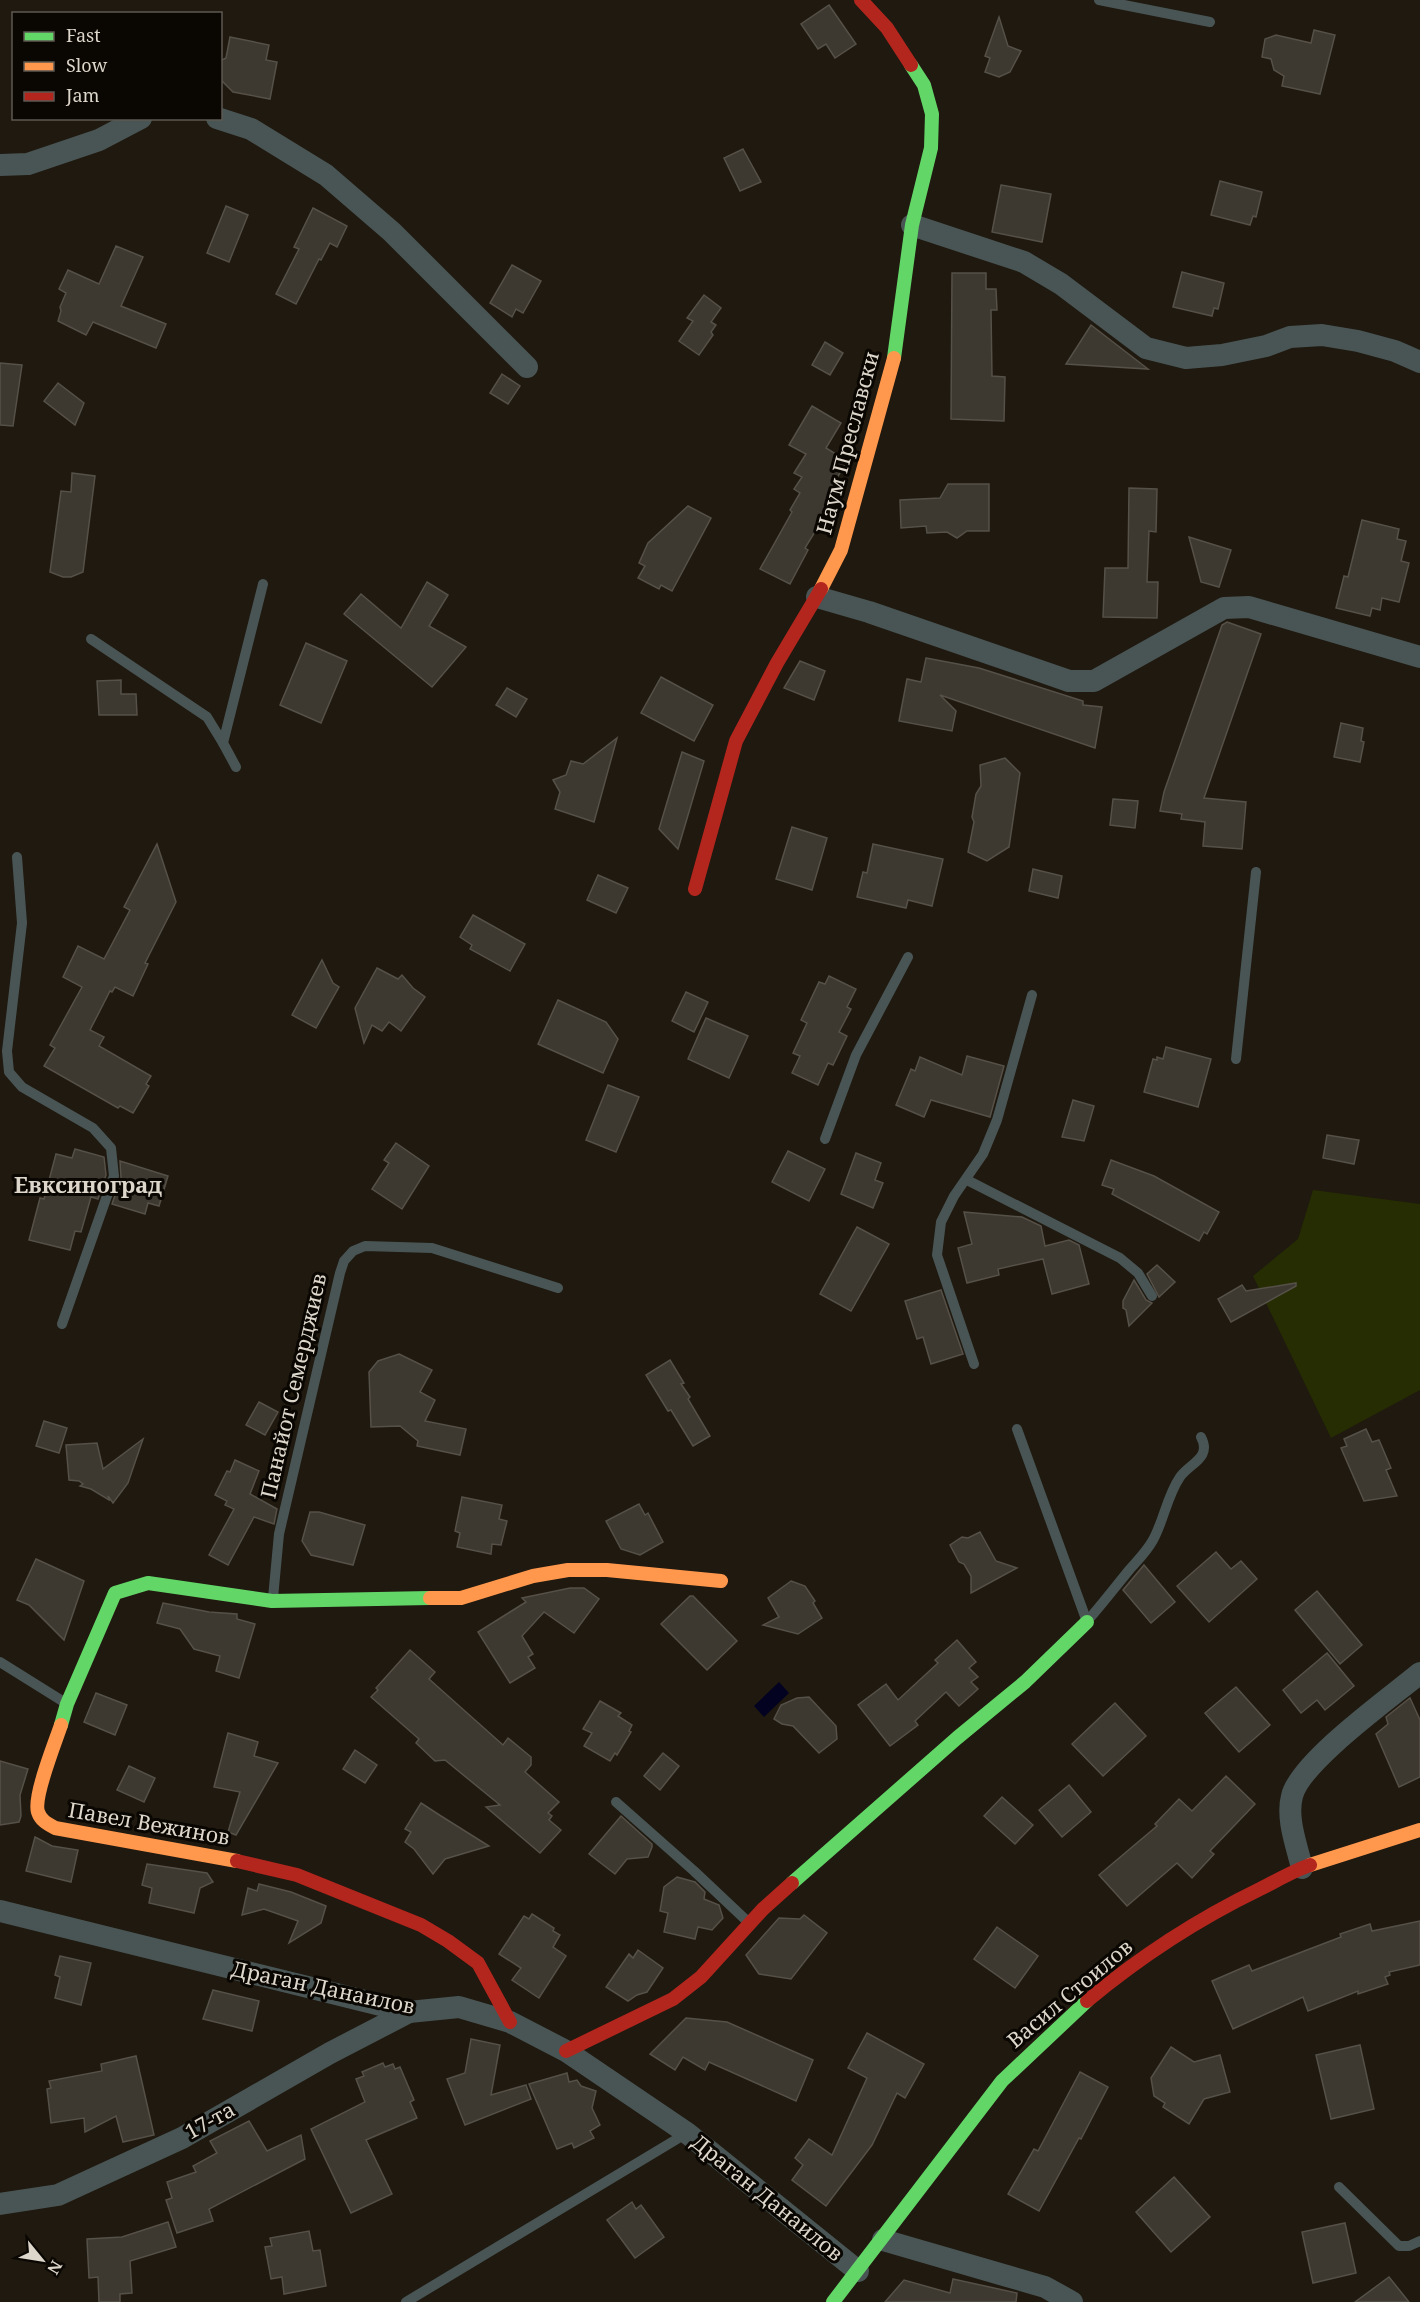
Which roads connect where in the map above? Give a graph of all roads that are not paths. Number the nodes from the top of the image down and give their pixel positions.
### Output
1 (861, 0) edge
2 (1100, 0) edge
3 (1210, 22) dead end
4 (137, 120) edge
5 (222, 120) edge
6 (0, 165) edge
7 (912, 225) junction
8 (1420, 362) edge
9 (527, 367) dead end
10 (263, 584) dead end
11 (817, 597) junction
12 (91, 639) dead end
13 (1420, 657) edge
14 (223, 743) junction
15 (236, 767) dead end
16 (16, 857) dead end
17 (1256, 872) dead end
18 (695, 889) dead end
19 (908, 957) dead end
20 (1032, 995) dead end
21 (1236, 1059) dead end
22 (825, 1139) dead end
23 (967, 1180) junction
24 (558, 1288) dead end
25 (1152, 1296) dead end
26 (62, 1324) dead end
27 (974, 1364) dead end
28 (1017, 1429) dead end
29 (1201, 1437) dead end
30 (721, 1581) dead end
31 (272, 1601) junction
32 (1087, 1622) junction
33 (0, 1662) edge
34 (1420, 1673) edge
35 (67, 1704) junction
36 (616, 1802) dead end
37 (1420, 1830) edge
38 (1302, 1868) junction
39 (0, 1911) edge
40 (749, 1924) junction
41 (409, 2012) junction
42 (510, 2022) junction
43 (566, 2050) junction
44 (687, 2133) junction
45 (1339, 2187) dead end
46 (0, 2204) edge
47 (883, 2240) junction
48 (1420, 2241) edge
49 (858, 2271) junction
50 (406, 2302) edge
51 (833, 2302) edge
52 (1072, 2302) edge

1 - 7 street, Наум Преславски
2 - 3 lane
4 - 6 street
5 - 9 street
7 - 8 street
7 - 11 street, Наум Преславски
10 - 14 lane
11 - 13 street
11 - 18 street, Наум Преславски
12 - 14 lane
14 - 15 lane
16 - 26 lane
17 - 21 lane
19 - 22 lane
20 - 23 lane
23 - 25 lane
23 - 27 lane
24 - 31 lane, Панайот Семерджиев
28 - 32 lane
29 - 32 lane
30 - 31 street, Павел Вежинов
31 - 35 street, Павел Вежинов
32 - 40 street
33 - 35 lane
34 - 38 street
35 - 42 street, Павел Вежинов
36 - 40 lane
37 - 38 street, Васил Стоилов
38 - 47 street, Васил Стоилов
39 - 41 street, Драган Данаилов
40 - 43 street
41 - 42 street, Драган Данаилов
41 - 46 street, 17-та
42 - 43 street, Драган Данаилов
43 - 44 street, Драган Данаилов
44 - 49 street, Драган Данаилов
44 - 50 lane
45 - 48 lane
47 - 49 street, Васил Стоилов
47 - 52 street
49 - 51 street, Васил Стоилов

